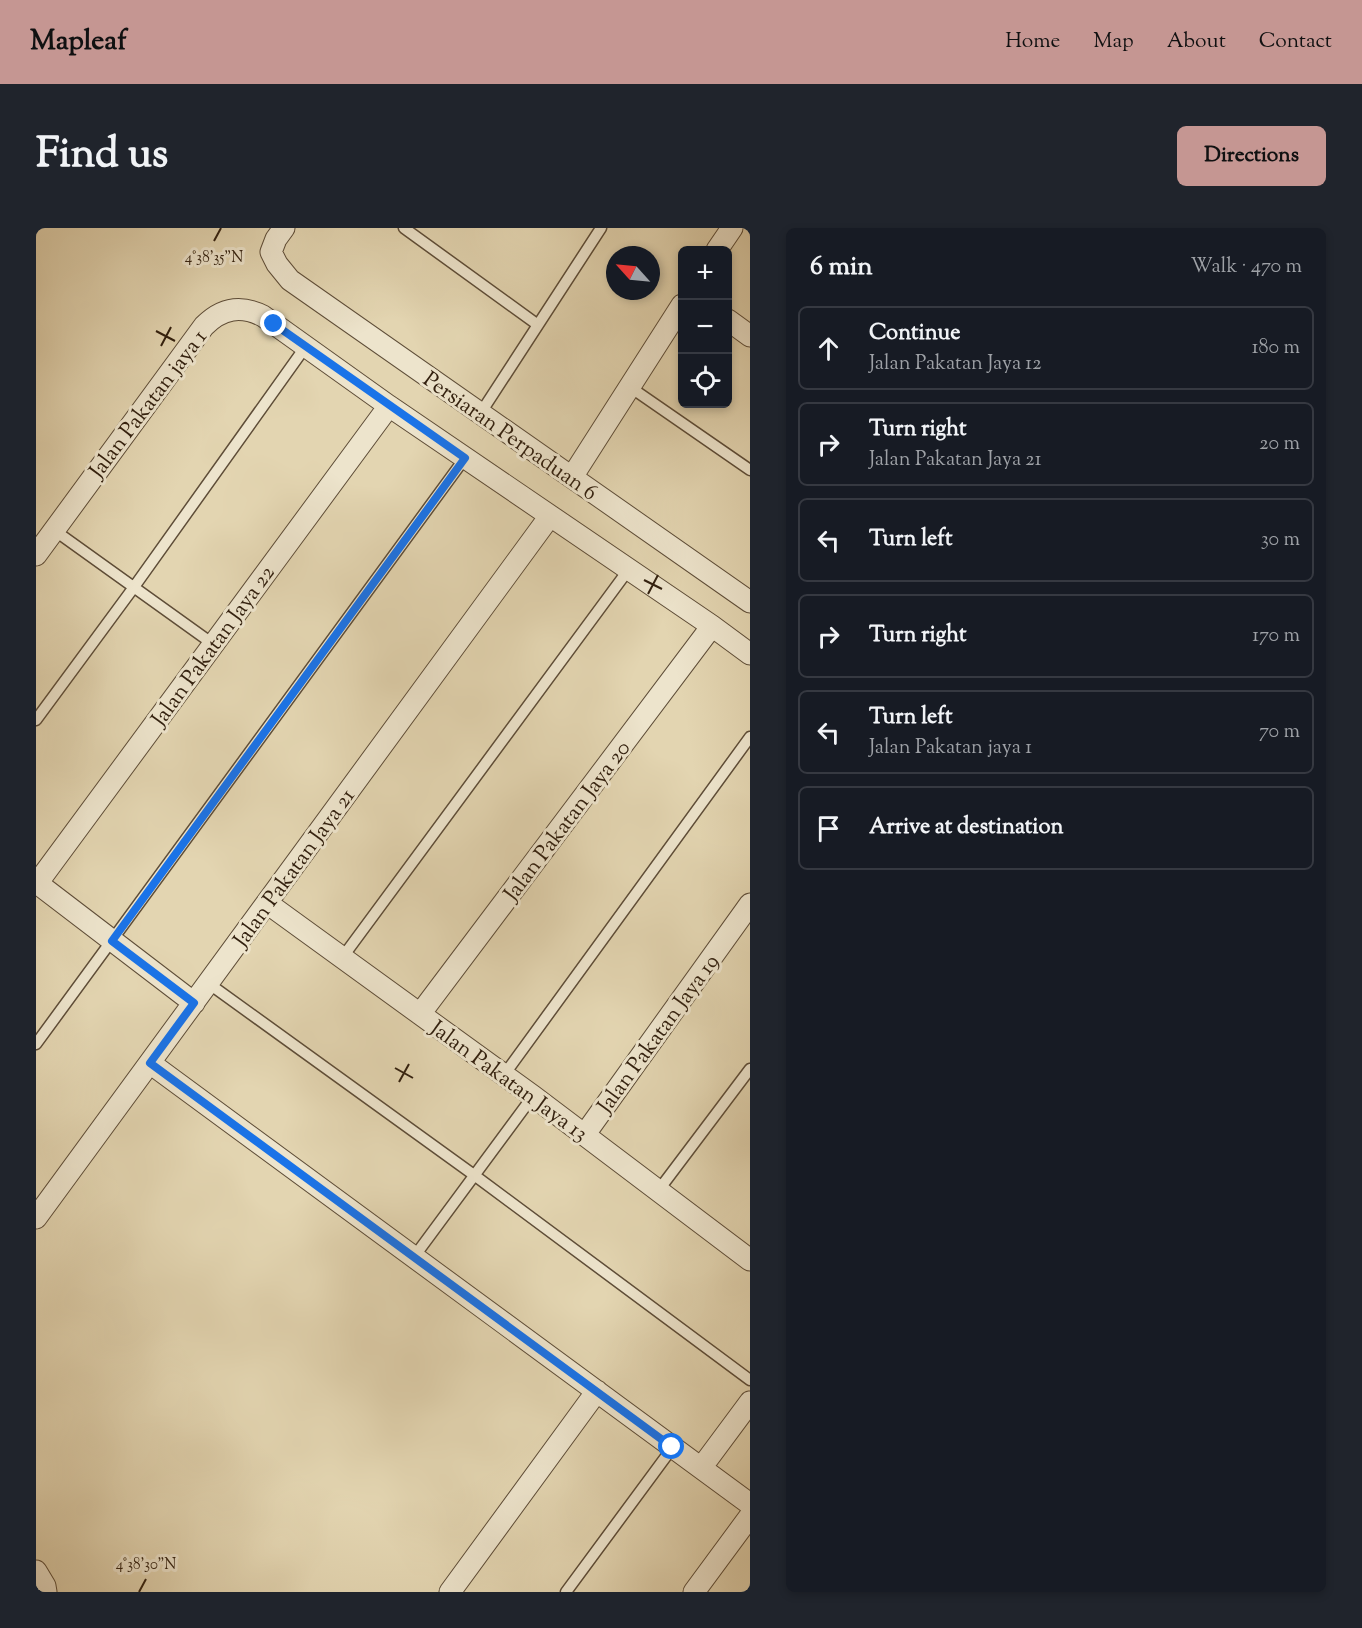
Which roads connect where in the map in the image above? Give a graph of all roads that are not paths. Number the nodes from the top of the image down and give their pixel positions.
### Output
1 (284, 228) edge
2 (404, 228) edge
3 (601, 228) edge
4 (732, 228) edge
5 (720, 246) edge
6 (678, 311) edge
7 (732, 323) edge
8 (538, 325) junction
9 (750, 336) edge
10 (306, 346) junction
11 (630, 387) junction
12 (389, 406) junction
13 (480, 414) junction
14 (465, 458) junction
15 (750, 470) edge
16 (572, 477) junction
17 (550, 516) junction
18 (54, 530) junction
19 (36, 555) edge
20 (629, 569) junction
21 (134, 587) junction
22 (750, 602) edge
23 (712, 626) junction
24 (213, 644) junction
25 (750, 654) edge
26 (36, 720) edge
27 (750, 737) edge
28 (37, 884) edge
29 (267, 903) junction
30 (750, 904) edge
31 (112, 941) junction
32 (342, 958) junction
33 (208, 984) junction
34 (194, 1003) junction
35 (420, 1014) junction
36 (36, 1044) edge
37 (150, 1063) junction
38 (750, 1069) edge
39 (504, 1075) junction
40 (533, 1096) junction
41 (585, 1134) junction
42 (474, 1175) junction
43 (658, 1191) junction
44 (36, 1218) edge
45 (747, 1252) edge
46 (414, 1257) junction
47 (750, 1380) edge
48 (597, 1391) junction
49 (750, 1402) edge
50 (672, 1447) junction
51 (701, 1468) junction
52 (750, 1504) edge
53 (750, 1516) edge
54 (36, 1571) edge
55 (46, 1592) edge
56 (450, 1592) edge
57 (566, 1592) edge
58 (694, 1592) edge

1 - 13 street, Persiaran Perpaduan 6
2 - 8 lane
3 - 8 lane
4 - 5 street
6 - 11 street
7 - 9 street
8 - 13 lane
10 - 12 street, Jalan Pakatan jaya 1
10 - 18 street, Jalan Pakatan jaya 1
10 - 21 lane
11 - 15 lane
11 - 16 street
12 - 14 street, Jalan Pakatan jaya 1
12 - 24 street, Jalan Pakatan Jaya 22
13 - 16 street, Persiaran Perpaduan 6
14 - 17 street, Jalan Pakatan jaya 1
14 - 31 lane
16 - 22 street, Persiaran Perpaduan 6
17 - 20 street, Jalan Pakatan jaya 1
17 - 29 street, Jalan Pakatan Jaya 21
18 - 19 street, Jalan Pakatan jaya 1
18 - 21 lane
20 - 23 street, Jalan Pakatan jaya 1
20 - 32 lane
21 - 24 lane
21 - 26 lane
23 - 25 street, Jalan Pakatan jaya 1
23 - 35 street, Jalan Pakatan Jaya 20
24 - 28 street, Jalan Pakatan Jaya 22
27 - 39 lane
28 - 31 street
29 - 32 street, Jalan Pakatan Jaya 13
29 - 33 street, Jalan Pakatan Jaya 21
30 - 41 street, Jalan Pakatan Jaya 19
31 - 34 street
31 - 36 lane
32 - 35 street, Jalan Pakatan Jaya 13
33 - 34 street, Jalan Pakatan Jaya 21
33 - 42 lane
34 - 37 street, Jalan Pakatan Jaya 21
35 - 39 street, Jalan Pakatan Jaya 13
37 - 44 street, Jalan Pakatan Jaya 21
37 - 46 street
38 - 43 lane
39 - 40 street, Jalan Pakatan Jaya 13
40 - 41 street, Jalan Pakatan Jaya 13
40 - 42 lane
41 - 43 street, Jalan Pakatan Jaya 13
42 - 46 lane
42 - 47 lane
43 - 45 street, Jalan Pakatan Jaya 13
46 - 48 street
48 - 50 street
48 - 56 street
49 - 51 street
50 - 51 street
50 - 57 lane
51 - 52 street
53 - 58 street
54 - 55 street

